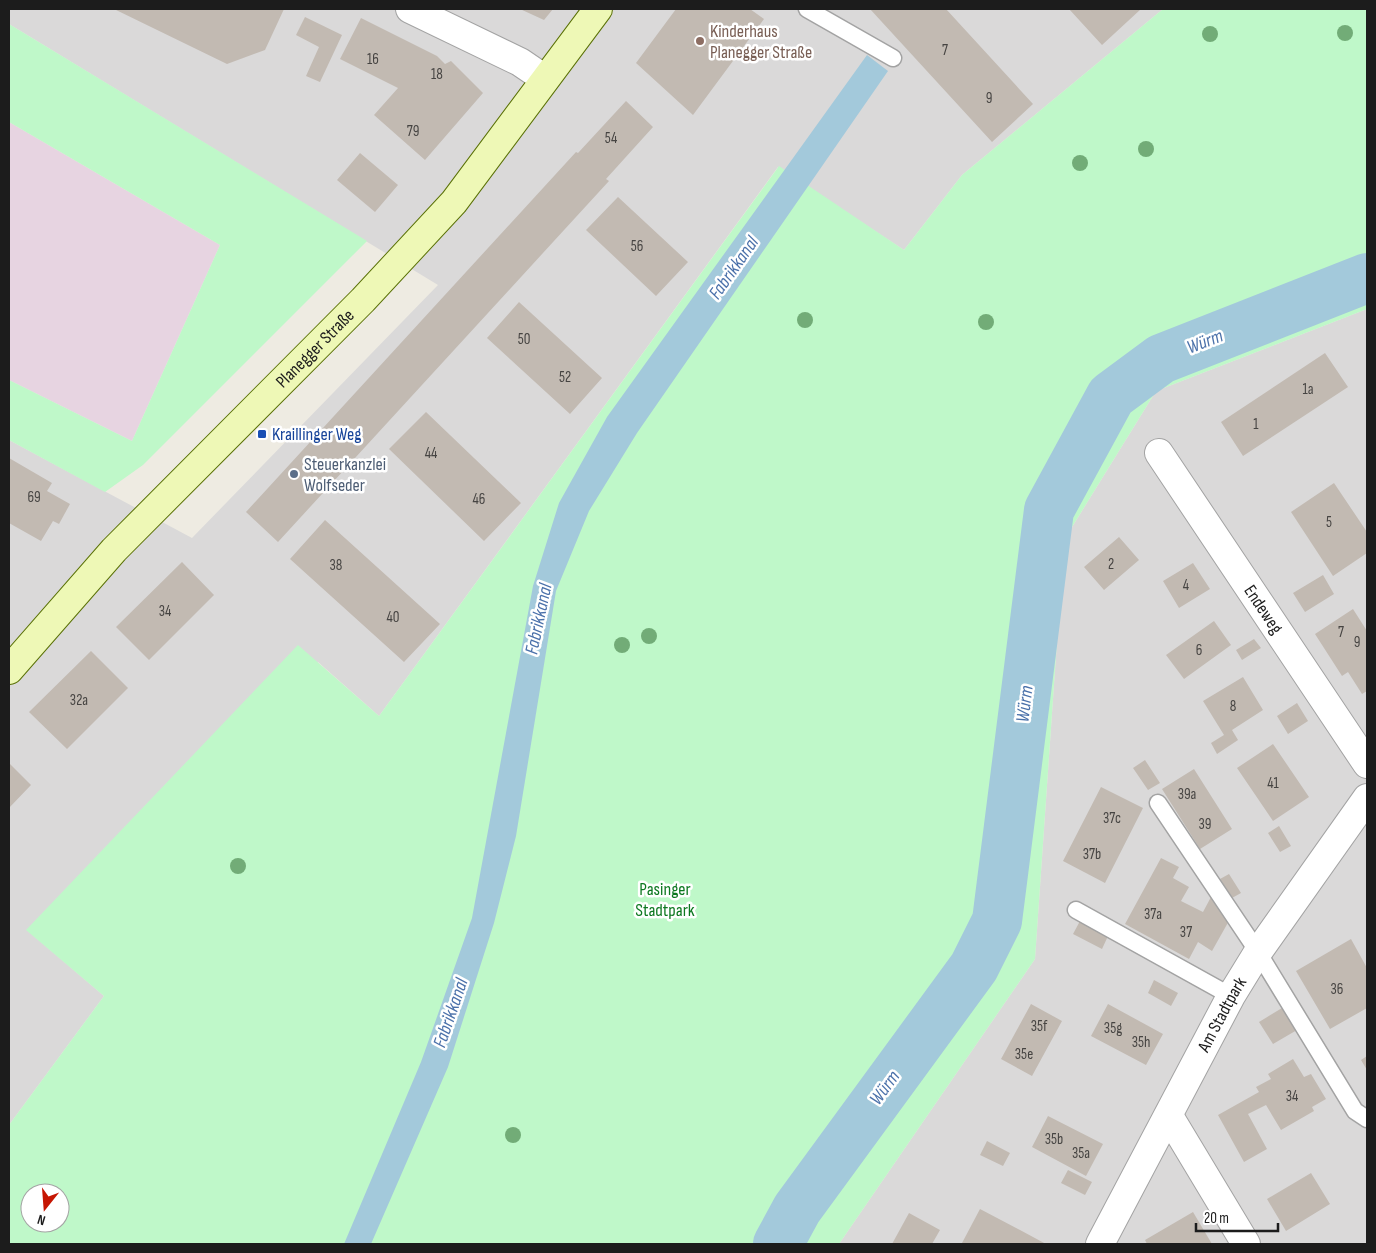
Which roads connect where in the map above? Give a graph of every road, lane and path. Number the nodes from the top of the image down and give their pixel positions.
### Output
1 (410, 9) edge
2 (598, 9) edge
3 (807, 9) edge
4 (893, 58) dead end
5 (545, 79) junction
6 (1159, 453) dead end
7 (9, 670) edge
8 (1367, 764) edge
9 (1367, 798) edge
10 (1158, 803) dead end
11 (1076, 910) dead end
12 (1258, 952) junction
13 (1231, 996) junction
14 (1169, 1116) junction
15 (1367, 1118) edge
16 (1100, 1244) edge
17 (1246, 1244) edge

1 - 5 street
2 - 5 main road, Planegger Straße
3 - 4 lane
5 - 7 main road, Planegger Straße
6 - 8 street, Endeweg
9 - 12 street, Am Stadtpark
10 - 12 lane
11 - 13 lane
12 - 13 street, Am Stadtpark
12 - 15 lane
13 - 14 street, Am Stadtpark
14 - 16 street, Am Stadtpark
14 - 17 street

